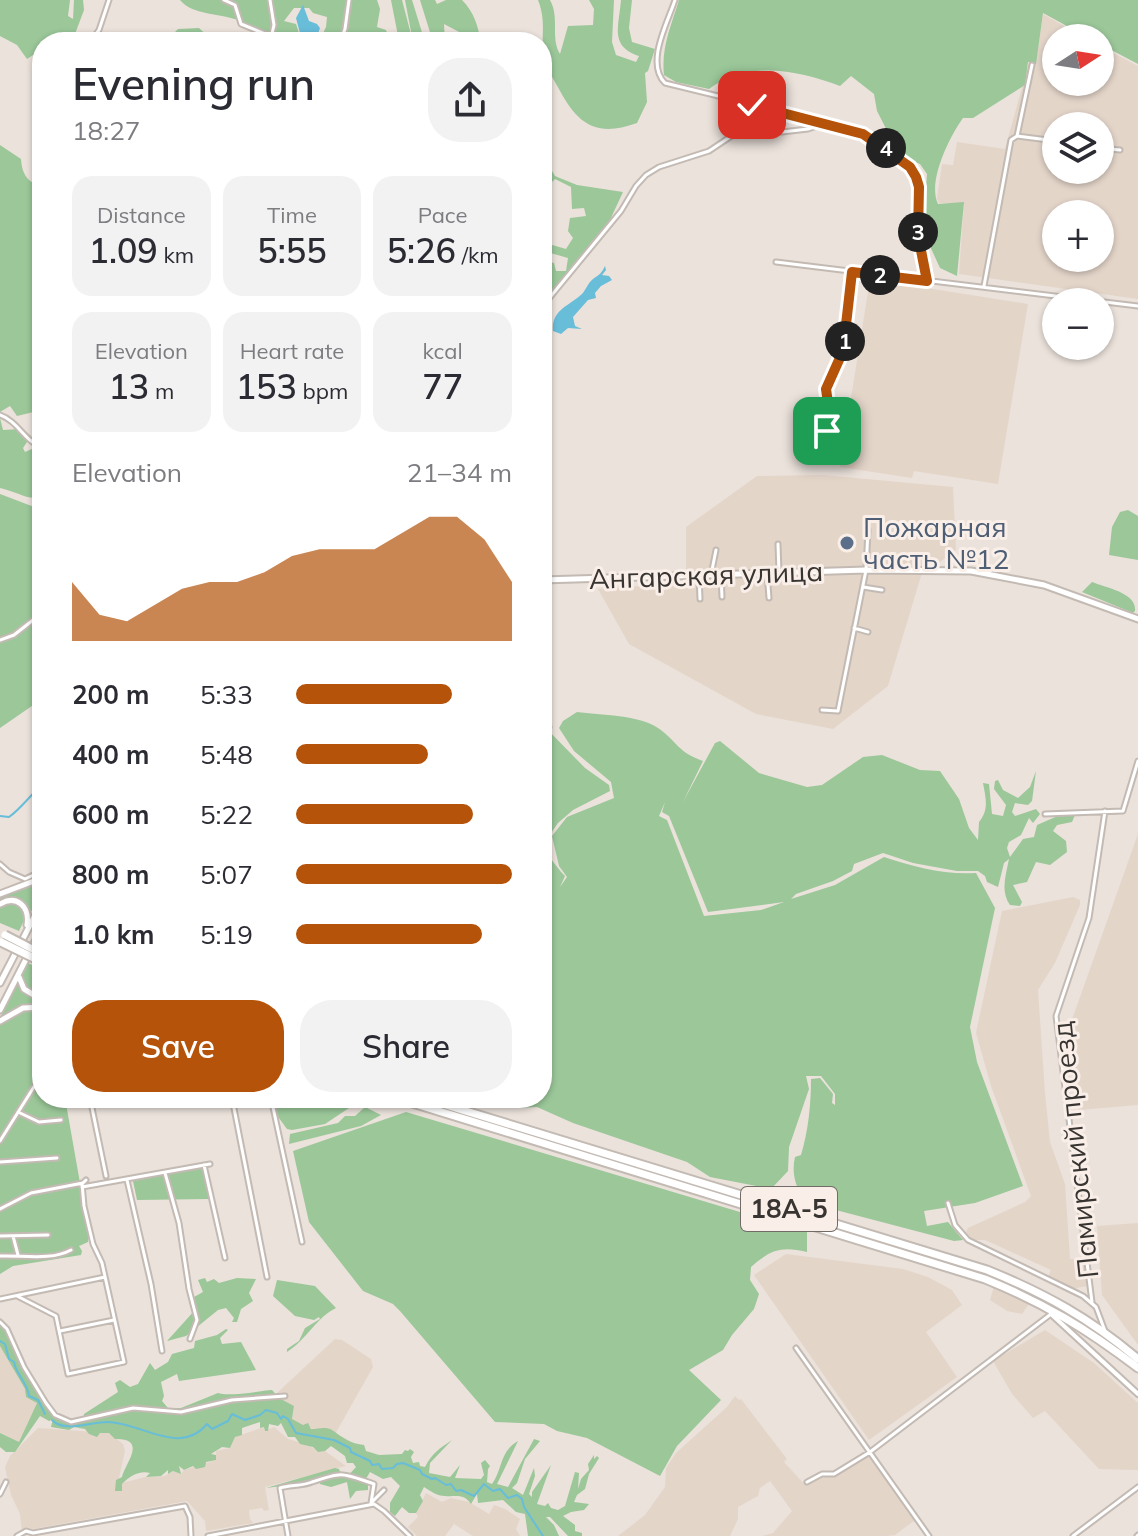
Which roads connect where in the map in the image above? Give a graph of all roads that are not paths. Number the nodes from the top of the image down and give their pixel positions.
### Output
1 (109, 0) edge
2 (224, 0) edge
3 (270, 0) edge
4 (349, 0) edge
5 (675, 0) edge
6 (98, 32) edge
7 (260, 32) edge
8 (271, 32) edge
9 (344, 32) edge
10 (1032, 65) dead end
11 (826, 123) junction
12 (1017, 136) junction
13 (1042, 139) edge
14 (1114, 149) edge
15 (1120, 150) dead end
16 (776, 262) dead end
17 (852, 272) junction
18 (927, 281) junction
19 (984, 286) junction
20 (552, 295) edge
21 (1138, 306) edge
22 (0, 415) edge
23 (823, 419) junction
24 (816, 431) dead end
25 (827, 431) dead end
26 (32, 442) edge
27 (868, 530) dead end
28 (778, 544) dead end
29 (716, 550) dead end
30 (866, 570) junction
31 (767, 573) junction
32 (779, 573) junction
33 (721, 574) junction
34 (699, 575) junction
35 (711, 575) junction
36 (552, 579) edge
37 (863, 587) junction
38 (882, 590) dead end
39 (722, 597) dead end
40 (769, 598) dead end
41 (700, 599) dead end
42 (1138, 619) edge
43 (32, 621) edge
44 (854, 628) junction
45 (868, 632) dead end
46 (0, 640) edge
47 (822, 710) dead end
48 (1138, 761) edge
49 (1105, 811) junction
50 (1045, 814) dead end
51 (0, 864) edge
52 (32, 876) edge
53 (32, 882) edge
54 (0, 894) edge
55 (0, 904) edge
56 (32, 921) edge
57 (26, 932) junction
58 (1, 937) edge
59 (32, 948) edge
60 (32, 950) edge
61 (32, 956) edge
62 (8, 966) junction
63 (21, 969) junction
64 (0, 972) edge
65 (0, 983) edge
66 (32, 993) edge
67 (32, 1008) edge
68 (0, 1010) edge
69 (0, 1021) edge
70 (32, 1090) edge
71 (92, 1108) edge
72 (234, 1108) edge
73 (273, 1108) edge
74 (429, 1108) edge
75 (456, 1108) edge
76 (18, 1112) junction
77 (61, 1120) dead end
78 (0, 1141) edge
79 (57, 1158) dead end
80 (0, 1162) edge
81 (210, 1164) dead end
82 (204, 1165) junction
83 (165, 1173) junction
84 (106, 1176) dead end
85 (86, 1180) dead end
86 (127, 1180) junction
87 (82, 1185) junction
88 (948, 1203) dead end
89 (0, 1209) edge
90 (48, 1235) dead end
91 (0, 1236) edge
92 (13, 1236) junction
93 (302, 1242) dead end
94 (71, 1250) dead end
95 (18, 1255) junction
96 (0, 1256) edge
97 (225, 1258) dead end
98 (105, 1277) junction
99 (267, 1277) dead end
100 (17, 1296) junction
101 (0, 1299) edge
102 (1092, 1302) junction
103 (1044, 1305) junction
104 (1051, 1314) junction
105 (114, 1320) junction
106 (0, 1322) edge
107 (60, 1331) junction
108 (1105, 1331) junction
109 (190, 1339) dead end
110 (1102, 1340) junction
111 (796, 1348) dead end
112 (162, 1351) dead end
113 (1093, 1353) junction
114 (1138, 1359) edge
115 (1138, 1368) edge
116 (1138, 1394) edge
117 (285, 1396) dead end
118 (870, 1452) junction
119 (6, 1482) dead end
120 (807, 1482) dead end
121 (1138, 1487) edge
122 (384, 1490) dead end
123 (0, 1494) edge
124 (372, 1504) junction
125 (285, 1521) junction
126 (17, 1536) edge
127 (191, 1536) edge
128 (208, 1536) edge
129 (288, 1536) edge
130 (410, 1536) edge
131 (929, 1536) edge
132 (1073, 1536) edge

1 - 6 street
2 - 7 street
3 - 8 street
4 - 9 street
5 - 11 street
10 - 12 street
11 - 18 street
11 - 20 street
12 - 13 street
12 - 19 street
14 - 15 street
16 - 17 street
17 - 18 street
17 - 23 street
18 - 19 street
19 - 21 street
22 - 26 street
23 - 24 street
23 - 25 street
27 - 30 street
28 - 32 street
29 - 35 street
30 - 32 main road, Ангарская улица
30 - 37 street
30 - 42 main road, Ангарская улица
31 - 32 main road, Ангарская улица
31 - 33 main road, Ангарская улица
31 - 40 street
33 - 35 main road, Ангарская улица
33 - 39 street
34 - 35 main road, Ангарская улица
34 - 36 main road, Ангарская улица
34 - 41 street
37 - 38 street
37 - 44 street
43 - 46 street
44 - 45 street
44 - 47 street
48 - 49 street
49 - 50 street
49 - 102 street, Памирский проезд
51 - 52 street
53 - 54 main road
55 - 57 main road
56 - 57 main road
57 - 62 main road
58 - 60 highway, bridge
58 - 61 highway, bridge
59 - 63 main road
62 - 64 main road
62 - 65 main road
63 - 66 main road
63 - 68 main road
67 - 69 main road
70 - 76 street
71 - 84 street
72 - 99 street
73 - 93 street
74 - 103 highway, 18А-5
75 - 108 highway, 18А-5
76 - 77 street
76 - 78 street
79 - 80 street
81 - 82 street
82 - 83 street
82 - 97 street
83 - 86 street
83 - 109 street
85 - 87 street
86 - 87 street
86 - 112 street
87 - 89 street
87 - 98 street
88 - 102 street
90 - 92 street
91 - 92 street
92 - 95 street
94 - 95 street
95 - 96 street
98 - 100 street
98 - 105 street
100 - 101 street
100 - 107 street
102 - 108 street, Памирский проезд
103 - 104 highway
103 - 110 highway, 18А-5
104 - 113 street
104 - 118 street
105 - 107 street
105 - 107 street
106 - 117 street
108 - 114 highway, 18А-5
110 - 113 street
110 - 115 highway, 18А-5
111 - 118 street
113 - 116 street
118 - 120 street
118 - 131 street
119 - 123 street
121 - 132 street
122 - 124 street
124 - 125 street
124 - 125 street
124 - 130 street
125 - 128 street
125 - 129 street
126 - 127 street

